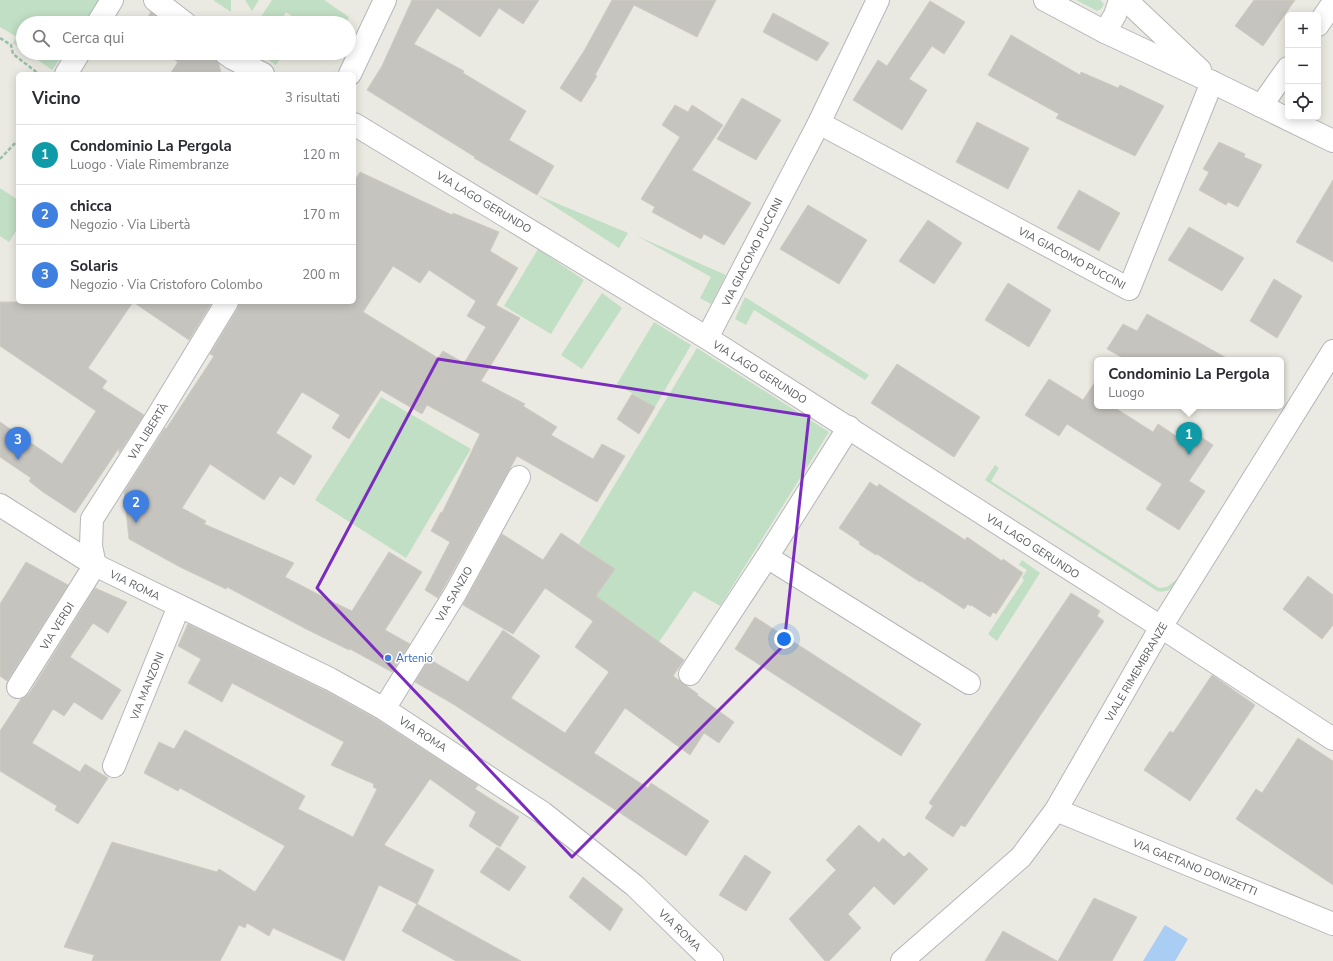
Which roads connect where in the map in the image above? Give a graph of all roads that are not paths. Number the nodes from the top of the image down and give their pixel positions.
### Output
1 (112, 0) edge
2 (155, 0) edge
3 (385, 0) edge
4 (878, 0) edge
5 (1045, 0) edge
6 (1120, 0) edge
7 (1126, 0) edge
8 (1333, 3) edge
9 (102, 16) edge
10 (176, 16) edge
11 (1321, 21) edge
12 (1105, 32) junction
13 (75, 60) edge
14 (236, 60) edge
15 (67, 72) edge
16 (259, 72) edge
17 (351, 72) edge
18 (1285, 72) edge
19 (1212, 82) junction
20 (1262, 106) junction
21 (819, 123) junction
22 (356, 125) edge
23 (1333, 141) edge
24 (226, 304) edge
25 (707, 338) junction
26 (1333, 351) edge
27 (849, 427) junction
28 (519, 477) dead end
29 (0, 505) edge
30 (767, 557) junction
31 (95, 565) junction
32 (179, 606) junction
33 (1161, 627) junction
34 (690, 674) dead end
35 (969, 683) dead end
36 (18, 687) dead end
37 (384, 709) junction
38 (1333, 739) edge
39 (114, 766) dead end
40 (1056, 810) junction
41 (1333, 924) edge
42 (712, 961) edge
43 (902, 961) edge

1 - 9 street
2 - 10 street
3 - 17 street
4 - 21 street, VIA GIACOMO PUCCINI
5 - 12 street
6 - 12 street
7 - 19 street
8 - 11 street
12 - 19 street
13 - 15 street
14 - 16 street
18 - 20 street
19 - 20 street
19 - 21 street, VIA GIACOMO PUCCINI
20 - 23 street
21 - 25 street, VIA GIACOMO PUCCINI
22 - 25 street, VIA LAGO GERUNDO
24 - 31 street, VIA LIBERTÀ
25 - 27 street, VIA LAGO GERUNDO
26 - 33 street, VIALE RIMEMBRANZE
27 - 30 street
27 - 33 street, VIA LAGO GERUNDO
28 - 37 street, VIA SANZIO
29 - 31 street, VIA ROMA
30 - 34 street
30 - 35 street
31 - 32 street, VIA ROMA
31 - 36 street, VIA VERDI
32 - 37 street, VIA ROMA
32 - 39 street, VIA MANZONI
33 - 38 street
33 - 40 street, VIALE RIMEMBRANZE
37 - 42 street, VIA ROMA
40 - 41 street, VIA GAETANO DONIZETTI
40 - 43 street, VIALE RIMEMBRANZE

